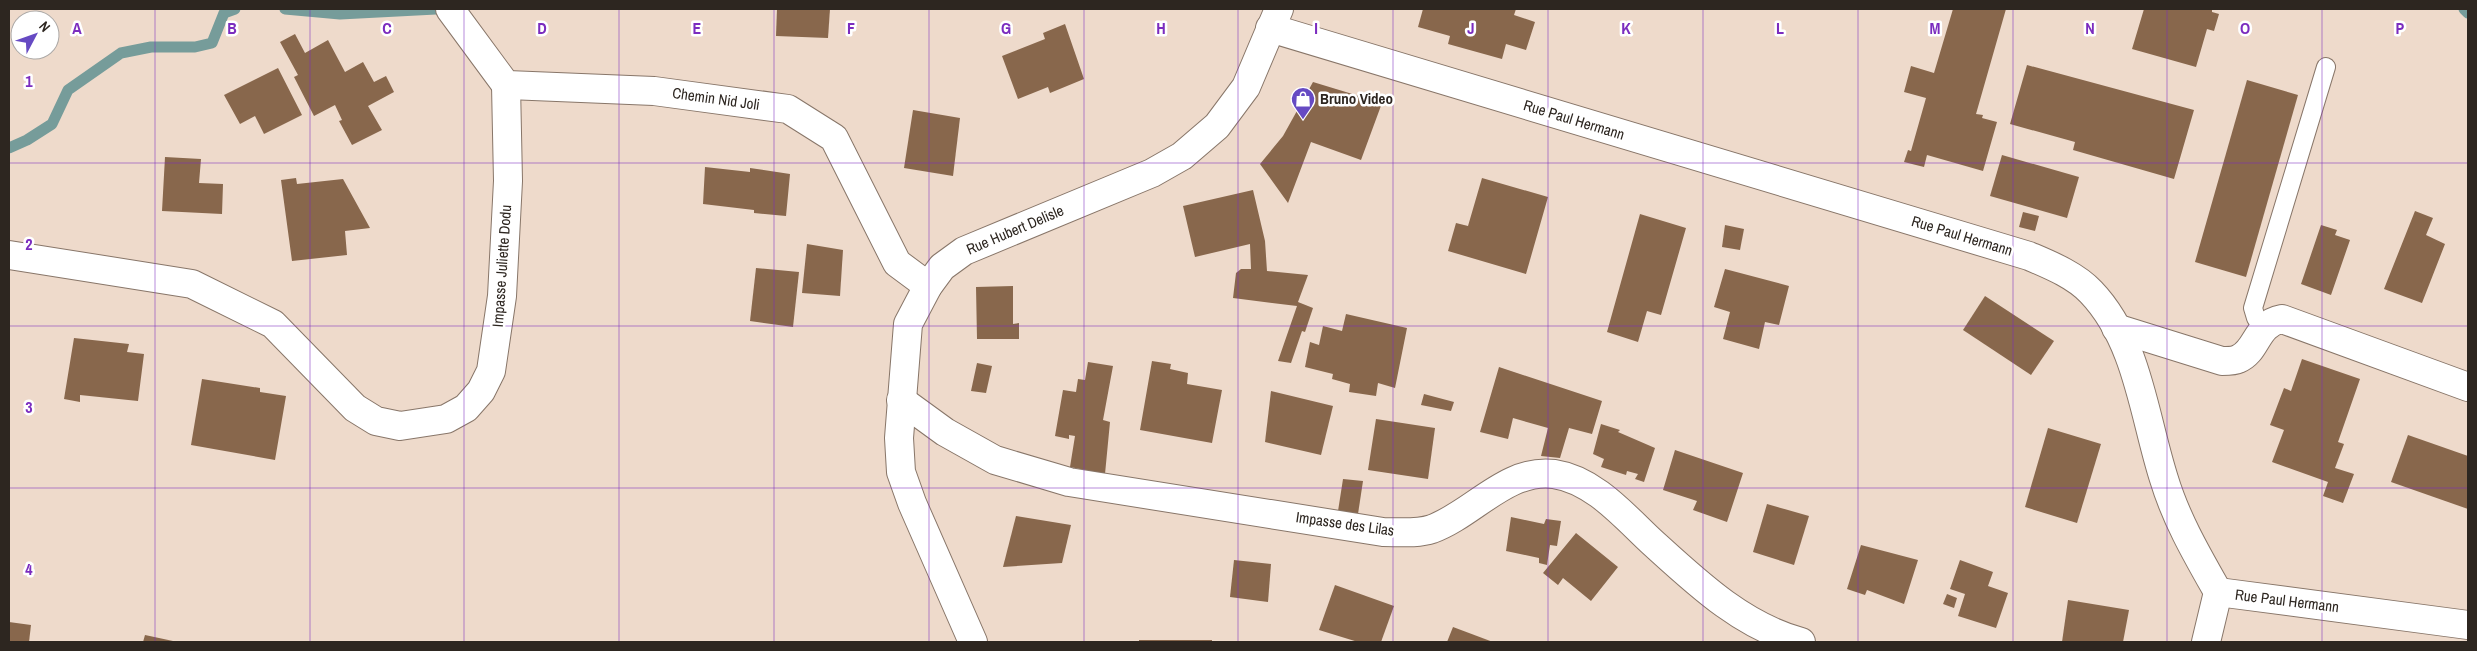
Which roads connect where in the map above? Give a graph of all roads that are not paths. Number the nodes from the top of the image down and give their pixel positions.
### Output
1 (450, 9) edge
2 (1274, 19) edge
3 (2326, 67) dead end
4 (506, 85) junction
5 (9, 254) edge
6 (928, 286) junction
7 (2264, 327) junction
8 (2116, 328) junction
9 (2468, 388) edge
10 (901, 400) junction
11 (2218, 592) junction
12 (2468, 625) edge
13 (973, 642) edge
14 (1801, 642) edge
15 (2206, 642) edge

1 - 4 street
2 - 6 street, Rue Hubert Delisle
2 - 8 street, Rue Paul Hermann
3 - 7 lane
4 - 5 street, Impasse Juliette Dodu
4 - 6 street, Chemin Nid Joli
6 - 10 street, Rue Hubert Delisle
7 - 8 street
7 - 9 street
8 - 11 street, Rue Paul Hermann
10 - 13 street, Rue Hubert Delisle
10 - 14 street, Impasse des Lilas
11 - 12 street, Rue Paul Hermann
11 - 15 street

